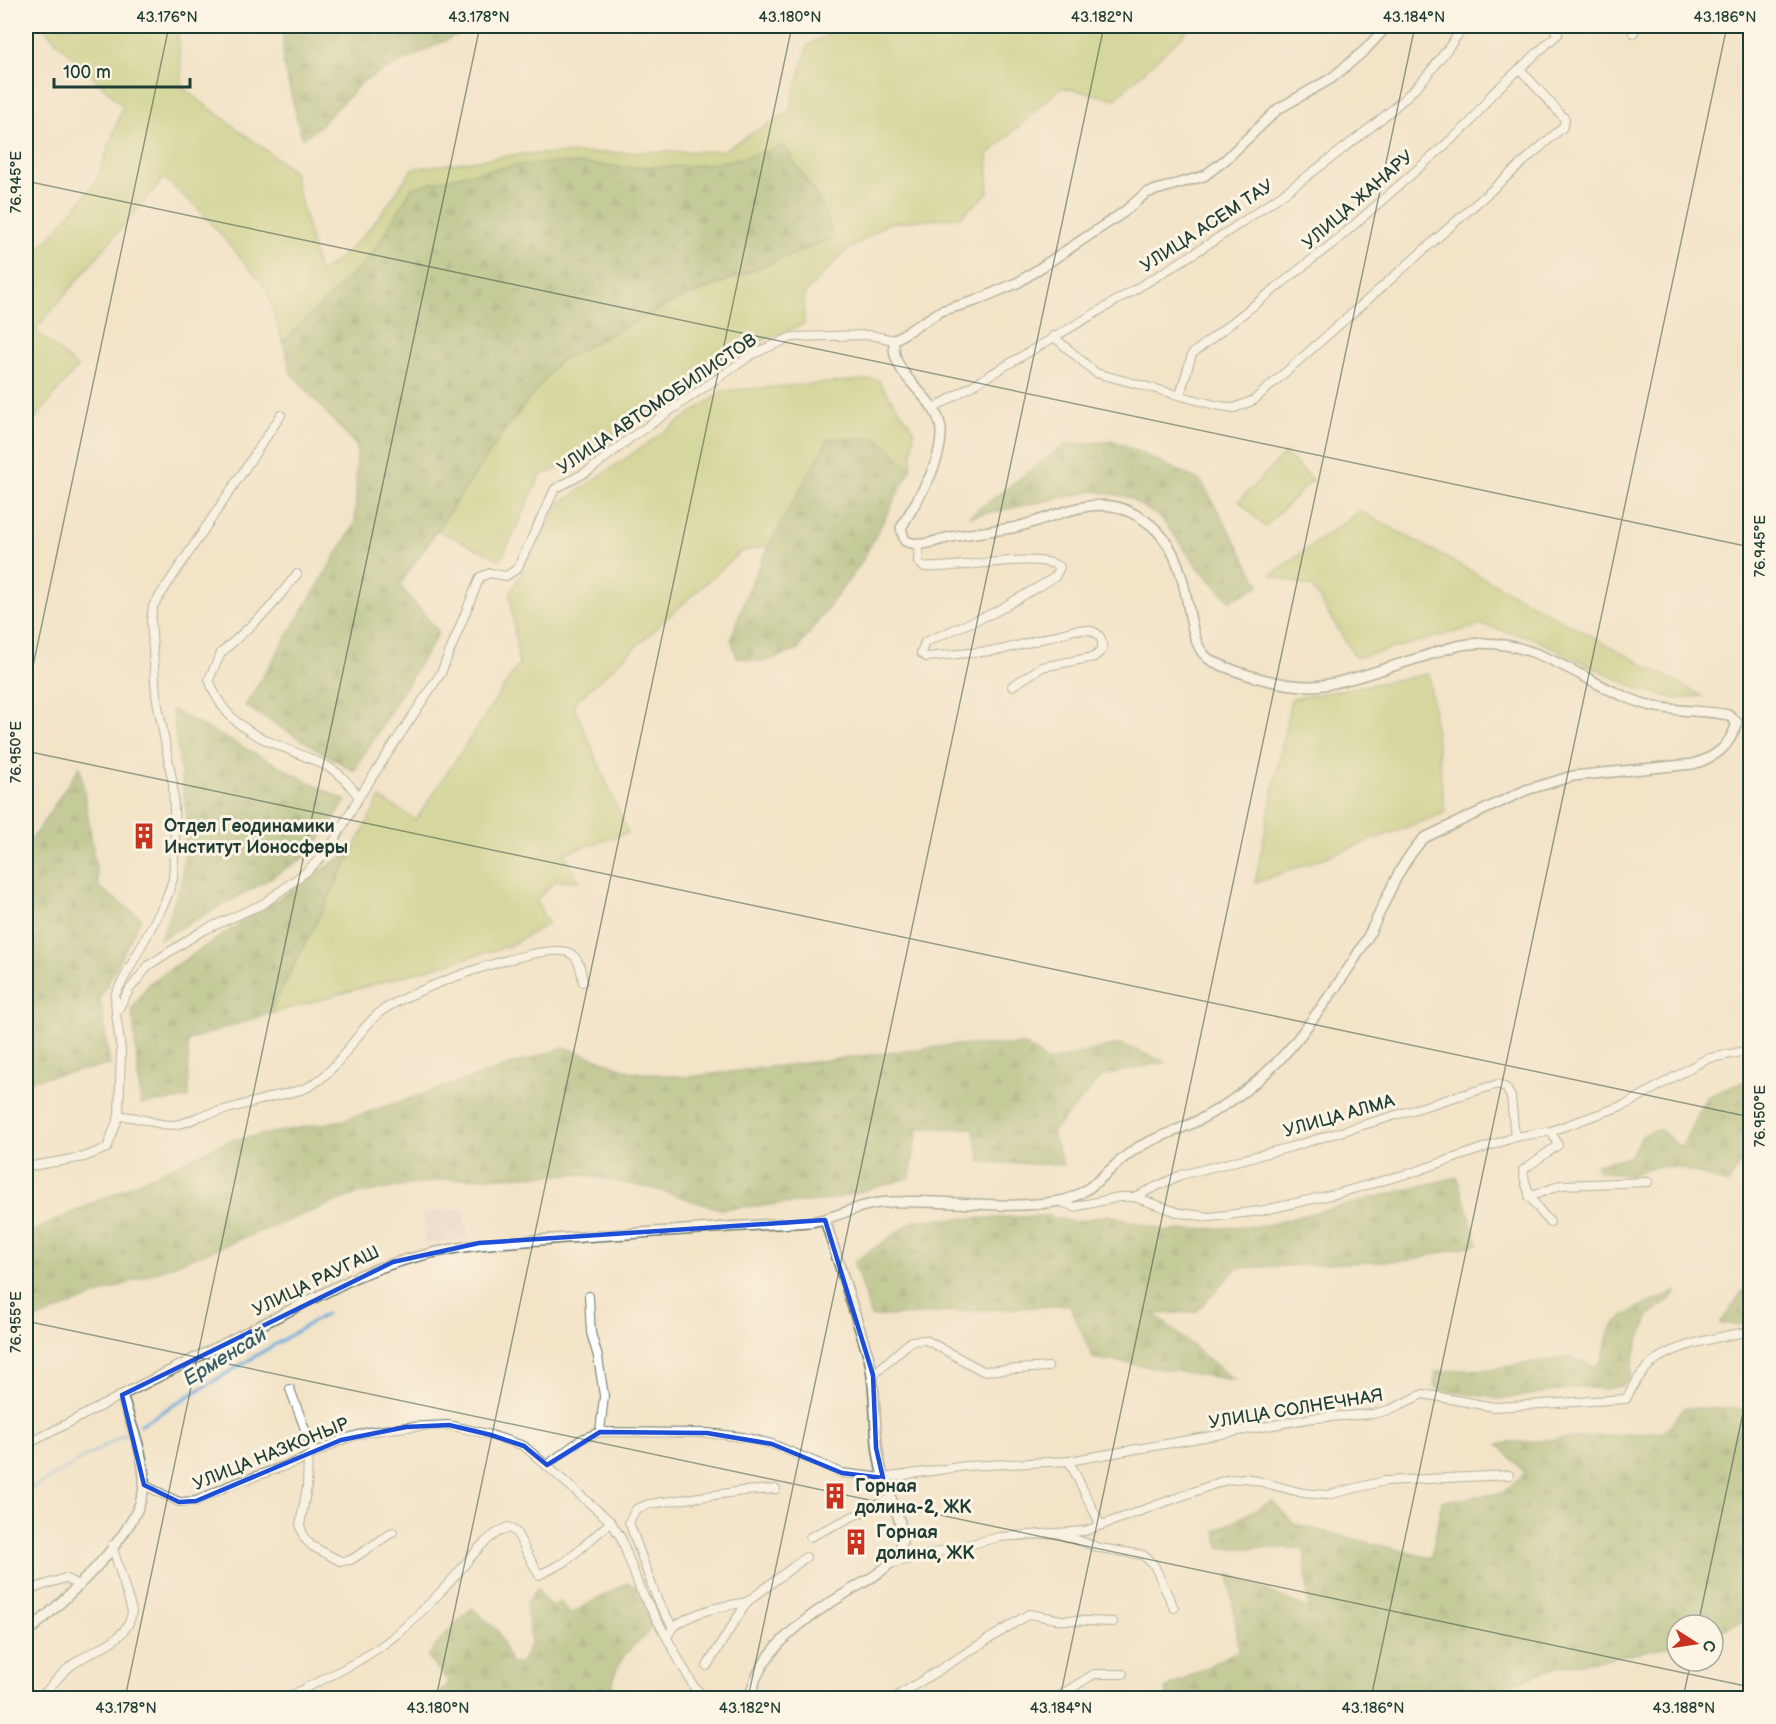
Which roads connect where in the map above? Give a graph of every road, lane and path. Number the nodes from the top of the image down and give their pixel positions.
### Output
1 (1387, 26) edge
2 (1465, 26) edge
3 (1552, 26) edge
4 (1520, 69) junction
5 (1053, 336) junction
6 (894, 340) junction
7 (1180, 395) junction
8 (933, 409) junction
9 (281, 416) dead end
10 (919, 546) junction
11 (297, 574) dead end
12 (1011, 686) dead end
13 (359, 798) junction
14 (583, 982) dead end
15 (116, 1013) junction
16 (1750, 1050) edge
17 (119, 1116) junction
18 (1551, 1131) junction
19 (1515, 1137) junction
20 (26, 1167) edge
21 (1648, 1182) dead end
22 (1134, 1197) junction
23 (1529, 1197) junction
24 (1060, 1201) junction
25 (825, 1220) junction
26 (1550, 1222) dead end
27 (589, 1296) dead end
28 (1750, 1332) edge
29 (1048, 1367) dead end
30 (873, 1375) junction
31 (290, 1389) dead end
32 (122, 1395) junction
33 (600, 1432) junction
34 (26, 1445) edge
35 (311, 1455) junction
36 (1069, 1461) junction
37 (547, 1465) junction
38 (1509, 1475) dead end
39 (883, 1478) junction
40 (144, 1485) junction
41 (776, 1489) dead end
42 (891, 1498) junction
43 (611, 1522) junction
44 (1100, 1524) junction
45 (393, 1532) dead end
46 (1056, 1533) junction
47 (810, 1537) dead end
48 (112, 1545) junction
49 (806, 1557) dead end
50 (889, 1564) junction
51 (80, 1586) junction
52 (26, 1591) edge
53 (747, 1602) junction
54 (1174, 1608) dead end
55 (1113, 1622) dead end
56 (674, 1628) junction
57 (26, 1634) edge
58 (668, 1636) junction
59 (707, 1666) dead end
60 (1123, 1674) dead end
61 (429, 1694) dead end
62 (1750, 1694) edge
63 (40, 1698) edge
64 (286, 1698) edge
65 (421, 1698) edge
66 (706, 1698) edge
67 (750, 1698) edge
68 (894, 1698) edge
69 (1056, 1698) edge
70 (1735, 1698) edge

1 - 6 street
2 - 5 street, УЛИЦА АСЕМ ТАУ
3 - 4 street, УЛИЦА ЖАНАРУ
4 - 7 street, УЛИЦА ЖАНАРУ
4 - 7 street
5 - 7 street
5 - 8 street, УЛИЦА АСЕМ ТАУ
6 - 8 street
6 - 13 street, УЛИЦА АВТОМОБИЛИСТОВ
8 - 10 street
9 - 15 street
10 - 12 street
10 - 24 street
11 - 13 street
13 - 15 street, УЛИЦА АВТОМОБИЛИСТОВ
14 - 17 street
15 - 17 street
16 - 18 street
17 - 20 street
18 - 19 street
18 - 23 street
19 - 22 street
19 - 22 street, УЛИЦА АЛМА
21 - 23 street
22 - 24 street
23 - 26 street
24 - 25 street, УЛИЦА РАУГАШ
25 - 30 street
25 - 32 street, УЛИЦА РАУГАШ
27 - 33 street
28 - 36 street, УЛИЦА СОЛНЕЧНАЯ
29 - 30 street
30 - 39 street
31 - 35 street
32 - 34 street, УЛИЦА РАУГАШ
32 - 40 street
33 - 37 street
33 - 39 street, УЛИЦА СОЛНЕЧНАЯ
35 - 37 street, УЛИЦА НАЗКОНЫР
35 - 40 street, УЛИЦА НАЗКОНЫР
35 - 45 street
36 - 39 street, УЛИЦА СОЛНЕЧНАЯ
36 - 44 street
37 - 43 street, УЛИЦА НАЗКОНЫР
38 - 44 street
39 - 42 street
40 - 48 street
41 - 56 street
42 - 47 street
42 - 50 street
43 - 58 street, УЛИЦА НАЗКОНЫР
43 - 64 street
44 - 46 street
46 - 50 street
46 - 54 street
48 - 51 street
48 - 63 street
49 - 53 street
50 - 67 street
51 - 52 street
51 - 57 street
53 - 56 street
53 - 59 street
55 - 68 street
56 - 58 street
58 - 66 street, УЛИЦА НАЗКОНЫР
60 - 69 street
61 - 65 street
62 - 70 street

